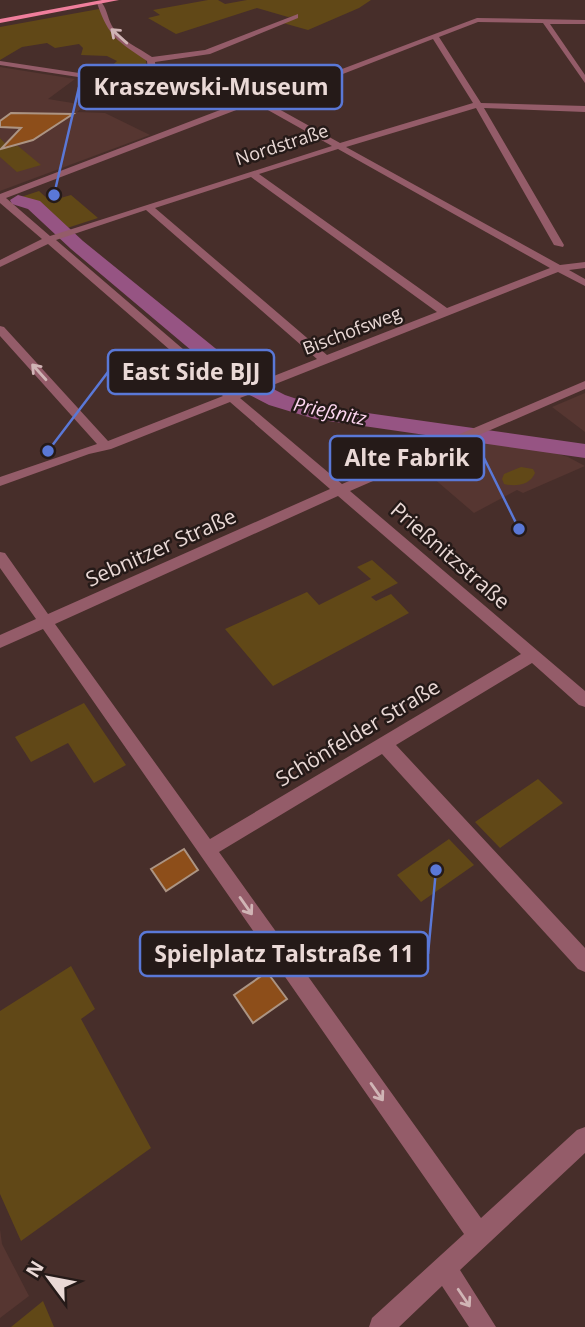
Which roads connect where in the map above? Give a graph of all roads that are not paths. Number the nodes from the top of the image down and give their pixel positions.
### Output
1 (115, 0) edge
2 (100, 3) junction
3 (295, 16) dead end
4 (0, 21) edge
5 (545, 21) junction
6 (585, 22) edge
7 (435, 36) junction
8 (150, 60) junction
9 (0, 63) edge
10 (585, 81) edge
11 (146, 86) junction
12 (250, 102) junction
13 (261, 103) junction
14 (477, 104) junction
15 (585, 109) edge
16 (337, 146) junction
17 (251, 173) junction
18 (0, 198) edge
19 (148, 207) junction
20 (49, 240) junction
21 (559, 245) dead end
22 (0, 264) edge
23 (585, 265) edge
24 (559, 268) junction
25 (585, 283) edge
26 (446, 313) junction
27 (0, 329) edge
28 (326, 360) junction
29 (585, 385) edge
30 (231, 397) junction
31 (106, 446) junction
32 (0, 482) edge
33 (340, 490) junction
34 (0, 557) edge
35 (47, 622) junction
36 (0, 642) edge
37 (533, 655) junction
38 (585, 700) edge
39 (385, 745) junction
40 (207, 850) junction
41 (585, 962) edge
42 (585, 1138) edge
43 (479, 1235) junction
44 (444, 1268) junction
45 (381, 1327) edge
46 (484, 1327) edge

1 - 2 main road
2 - 4 main road
8 -> 2 street
3 - 8 street
5 - 6 street
5 - 7 street
5 - 10 street
7 - 13 street
7 - 14 street
8 - 11 street
9 - 11 street
11 - 12 street
12 - 13 street
12 - 18 street
13 - 16 street
14 - 15 street, Nordstraße
14 - 16 street, Nordstraße
14 - 21 street
16 - 17 street, Nordstraße
16 - 24 street
17 - 19 street, Nordstraße
17 - 26 street
18 - 20 street, Prießnitzstraße
19 - 20 street, Nordstraße
19 - 28 street
20 - 22 street, Nordstraße
20 - 30 street, Prießnitzstraße
23 - 24 street, Bischofsweg
24 - 25 street
24 - 26 street, Bischofsweg
26 - 28 street, Bischofsweg
31 -> 27 street
28 - 30 street, Bischofsweg
29 - 33 street, Sebnitzer Straße
30 - 31 street, Bischofsweg
30 - 33 street, Prießnitzstraße
31 - 32 street, Bischofsweg
33 - 35 street, Sebnitzer Straße
33 - 37 street, Prießnitzstraße
34 - 35 street
35 - 36 street, Sebnitzer Straße
35 - 40 street
37 - 38 street, Prießnitzstraße
37 - 39 street, Schönfelder Straße
39 - 40 street, Schönfelder Straße
39 - 41 street
40 -> 43 street
42 - 43 street
43 - 44 street
44 - 45 street
44 -> 46 street

